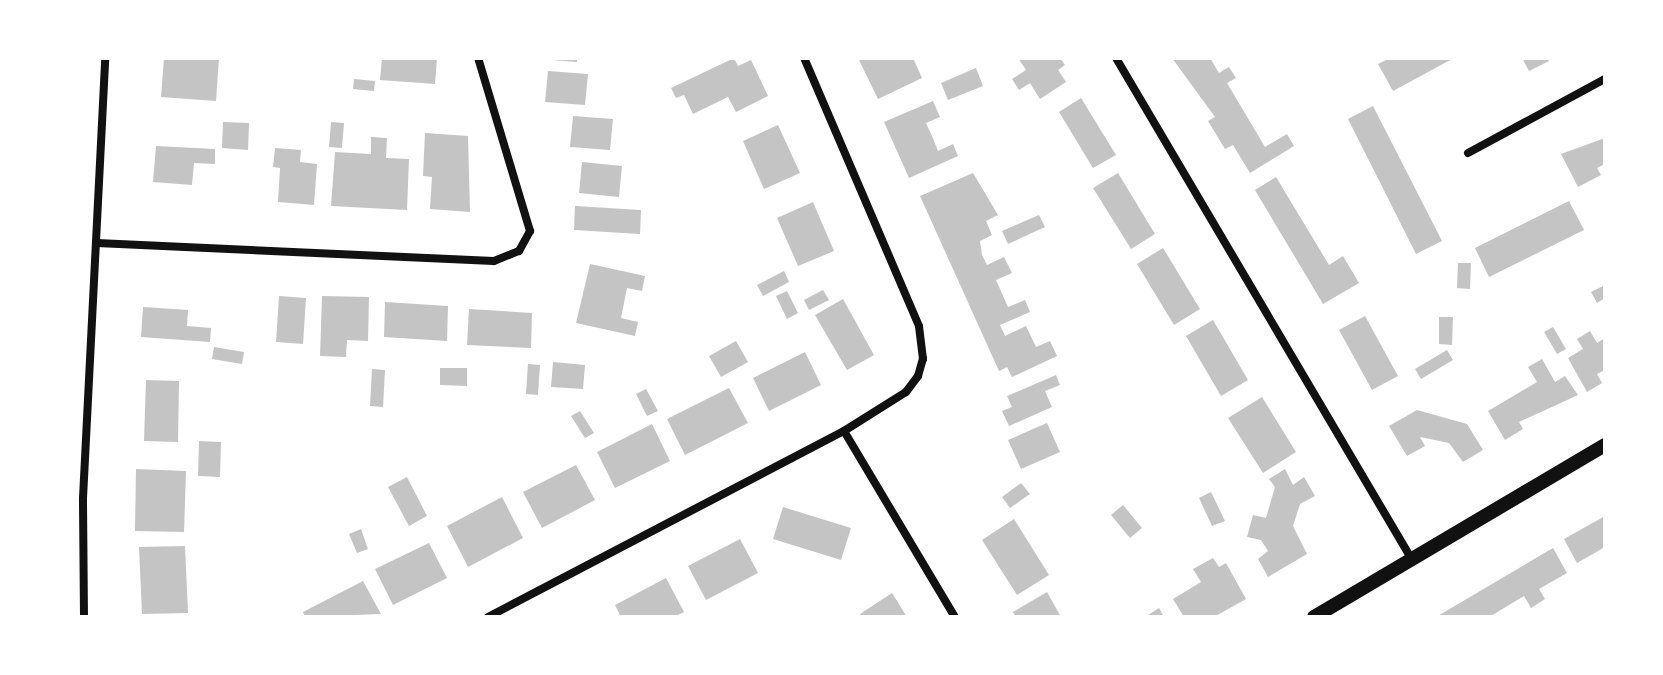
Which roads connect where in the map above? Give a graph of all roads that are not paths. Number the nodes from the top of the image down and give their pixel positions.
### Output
1 (105, 58) edge
2 (478, 58) edge
3 (804, 58) edge
4 (1116, 58) edge
5 (1605, 79) edge
6 (1468, 153) dead end
7 (97, 243) junction
8 (844, 431) junction
9 (1605, 445) edge
10 (1411, 558) junction
11 (84, 617) edge
12 (488, 617) edge
13 (955, 617) edge
14 (1314, 617) edge

1 - 7 street
2 - 7 street
3 - 8 street
4 - 10 street
5 - 6 street
7 - 11 street
8 - 12 street
8 - 13 street
9 - 10 street
10 - 14 street

